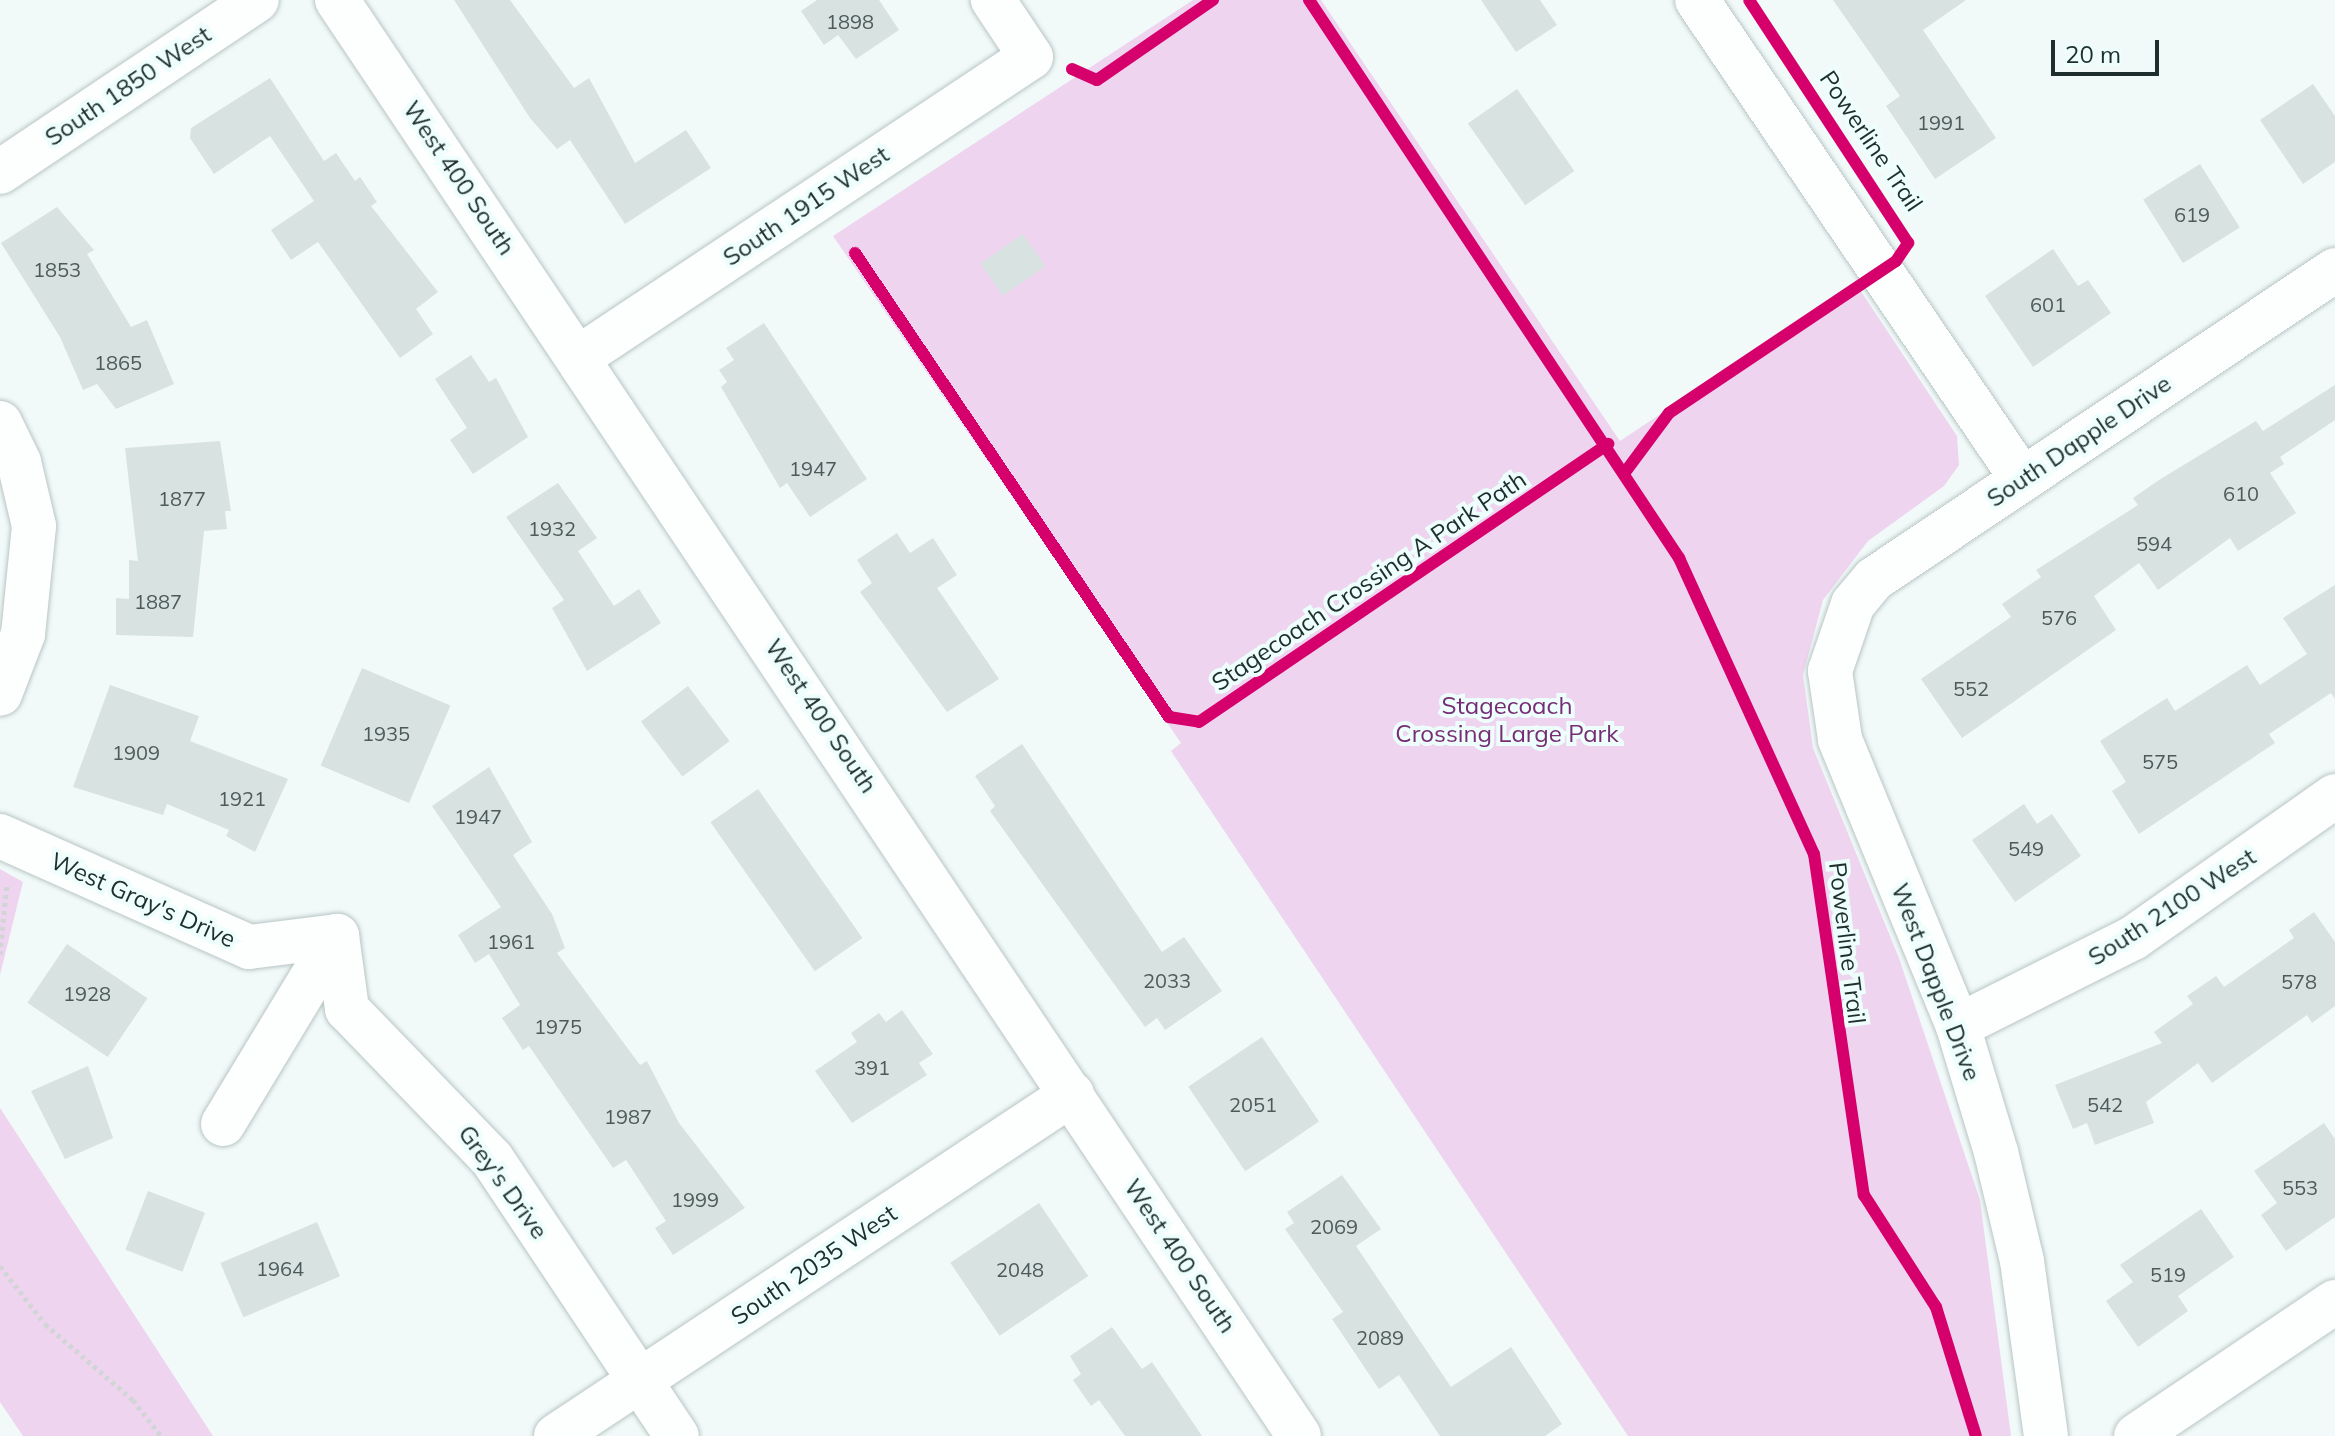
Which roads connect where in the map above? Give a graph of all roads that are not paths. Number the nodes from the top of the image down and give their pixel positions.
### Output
1 (257, 0) edge
2 (337, 0) edge
3 (993, 0) edge
4 (1697, 0) edge
5 (0, 172) edge
6 (2335, 270) edge
7 (581, 356) junction
8 (0, 423) edge
9 (2022, 479) junction
10 (1842, 630) joint
11 (0, 694) edge
12 (2335, 796) edge
13 (4, 855) edge
14 (337, 936) junction
15 (1958, 1026) junction
16 (1072, 1094) junction
17 (223, 1124) dead end
18 (2335, 1302) edge
19 (639, 1381) junction
20 (556, 1436) edge
21 (677, 1436) edge
22 (1299, 1436) edge
23 (2046, 1436) edge
24 (2136, 1436) edge

1 - 5 street, South 1850 West
2 - 7 street, West 400 South
3 - 7 street, South 1915 West
4 - 9 street
6 - 9 street, South Dapple Drive
7 - 16 street, West 400 South
8 - 11 street
9 - 10 street, South Dapple Drive
10 - 15 street, West Dapple Drive
12 - 15 street, South 2100 West
13 - 14 street, West Gray's Drive
14 - 17 street
14 - 19 street, Grey's Drive
15 - 23 street, West Dapple Drive
16 - 19 street, South 2035 West
16 - 22 street, West 400 South
18 - 24 street
19 - 20 street, South 2035 West
19 - 21 street, Grey's Drive

